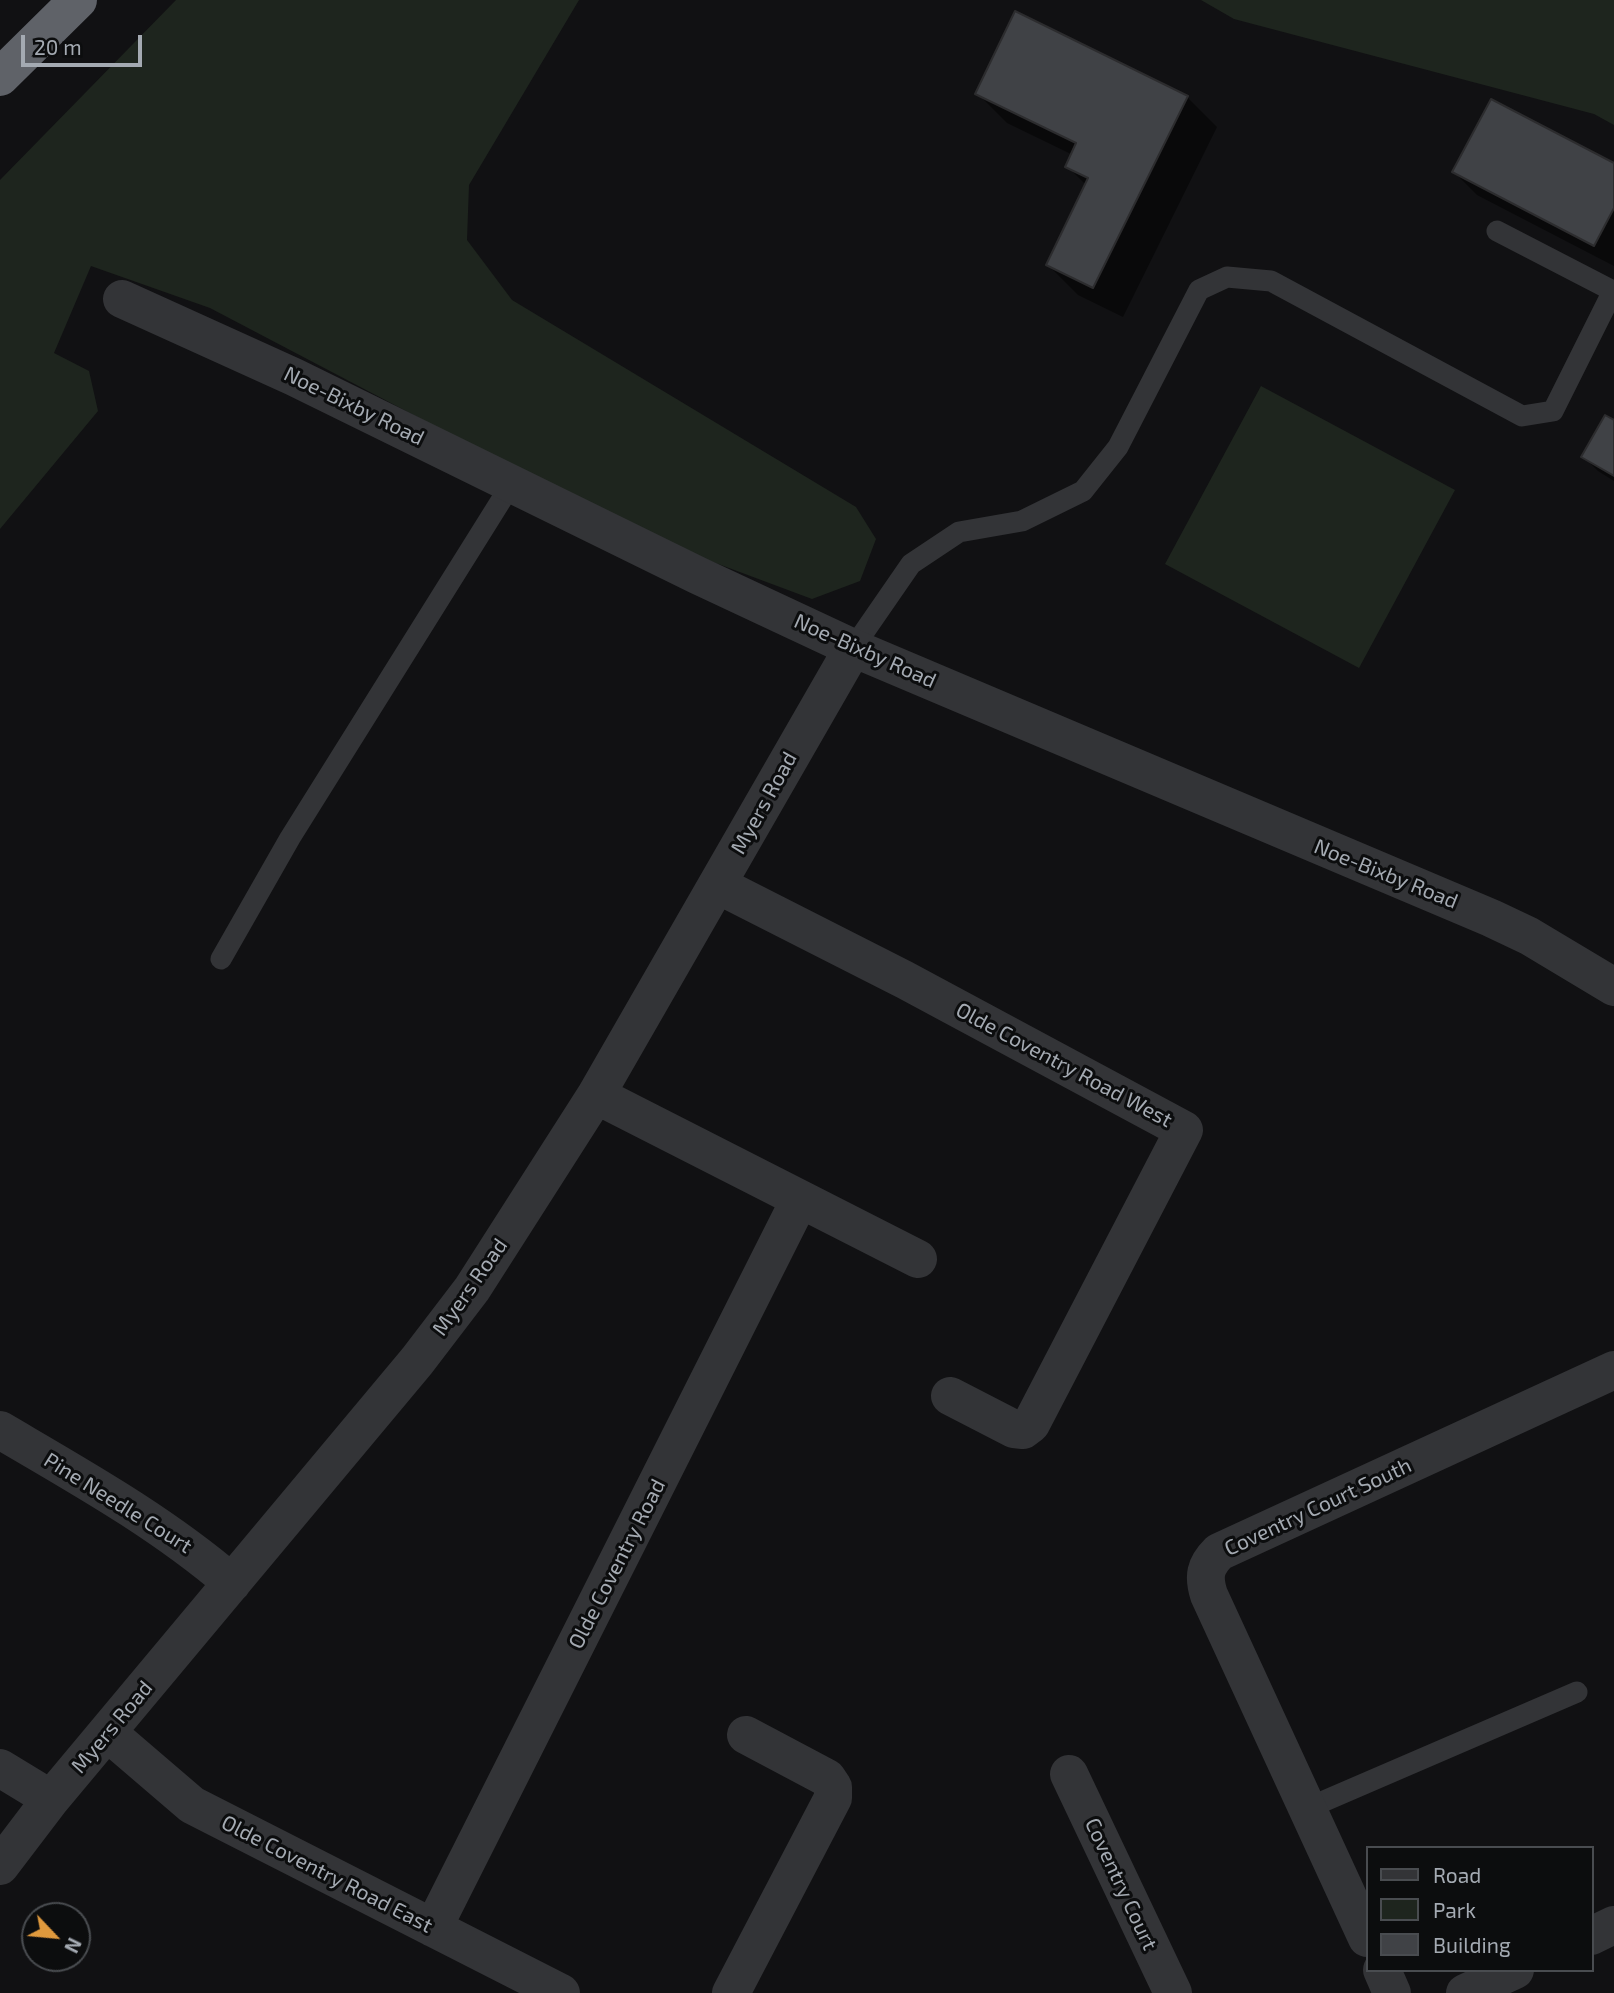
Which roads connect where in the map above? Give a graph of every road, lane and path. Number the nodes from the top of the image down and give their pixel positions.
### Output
1 (78, 0) edge
2 (0, 77) edge
3 (1497, 231) dead end
4 (1613, 290) edge
5 (122, 299) dead end
6 (512, 483) junction
7 (853, 648) junction
8 (718, 885) junction
9 (221, 959) dead end
10 (1614, 987) edge
11 (596, 1095) junction
12 (800, 1199) junction
13 (918, 1259) dead end
14 (1614, 1370) edge
15 (950, 1396) dead end
16 (0, 1430) edge
17 (232, 1583) junction
18 (1577, 1692) dead end
19 (108, 1733) junction
20 (746, 1735) dead end
21 (0, 1768) edge
22 (1069, 1774) dead end
23 (51, 1799) junction
24 (1308, 1808) junction
25 (0, 1866) edge
26 (1614, 1925) edge
27 (433, 1928) junction
28 (1593, 1935) edge
29 (1366, 1936) edge
30 (1383, 1972) edge
31 (1511, 1972) edge
32 (561, 1993) edge
33 (731, 1993) edge
34 (1172, 1993) edge
35 (1392, 1993) edge
36 (1465, 1993) edge

1 - 2 highway
3 - 4 lane
4 - 7 lane
5 - 6 street, Noe-Bixby Road
6 - 7 street, Noe-Bixby Road
6 - 9 lane
7 - 8 street, Myers Road
7 - 10 street, Noe-Bixby Road
8 - 11 street, Myers Road
8 - 15 street, Olde Coventry Road West
11 - 12 street
11 - 17 street, Myers Road
12 - 13 street
12 - 27 street, Olde Coventry Road
14 - 24 street, Coventry Court South
16 - 17 street, Pine Needle Court
17 - 19 street, Myers Road
18 - 24 lane
19 - 23 street, Myers Road
19 - 27 street, Olde Coventry Road East
20 - 33 street
21 - 23 street
22 - 34 street, Coventry Court
23 - 25 street, Myers Road
24 - 29 street, Coventry Court South
26 - 28 street
27 - 32 street, Olde Coventry Road East
30 - 35 street
31 - 36 street

